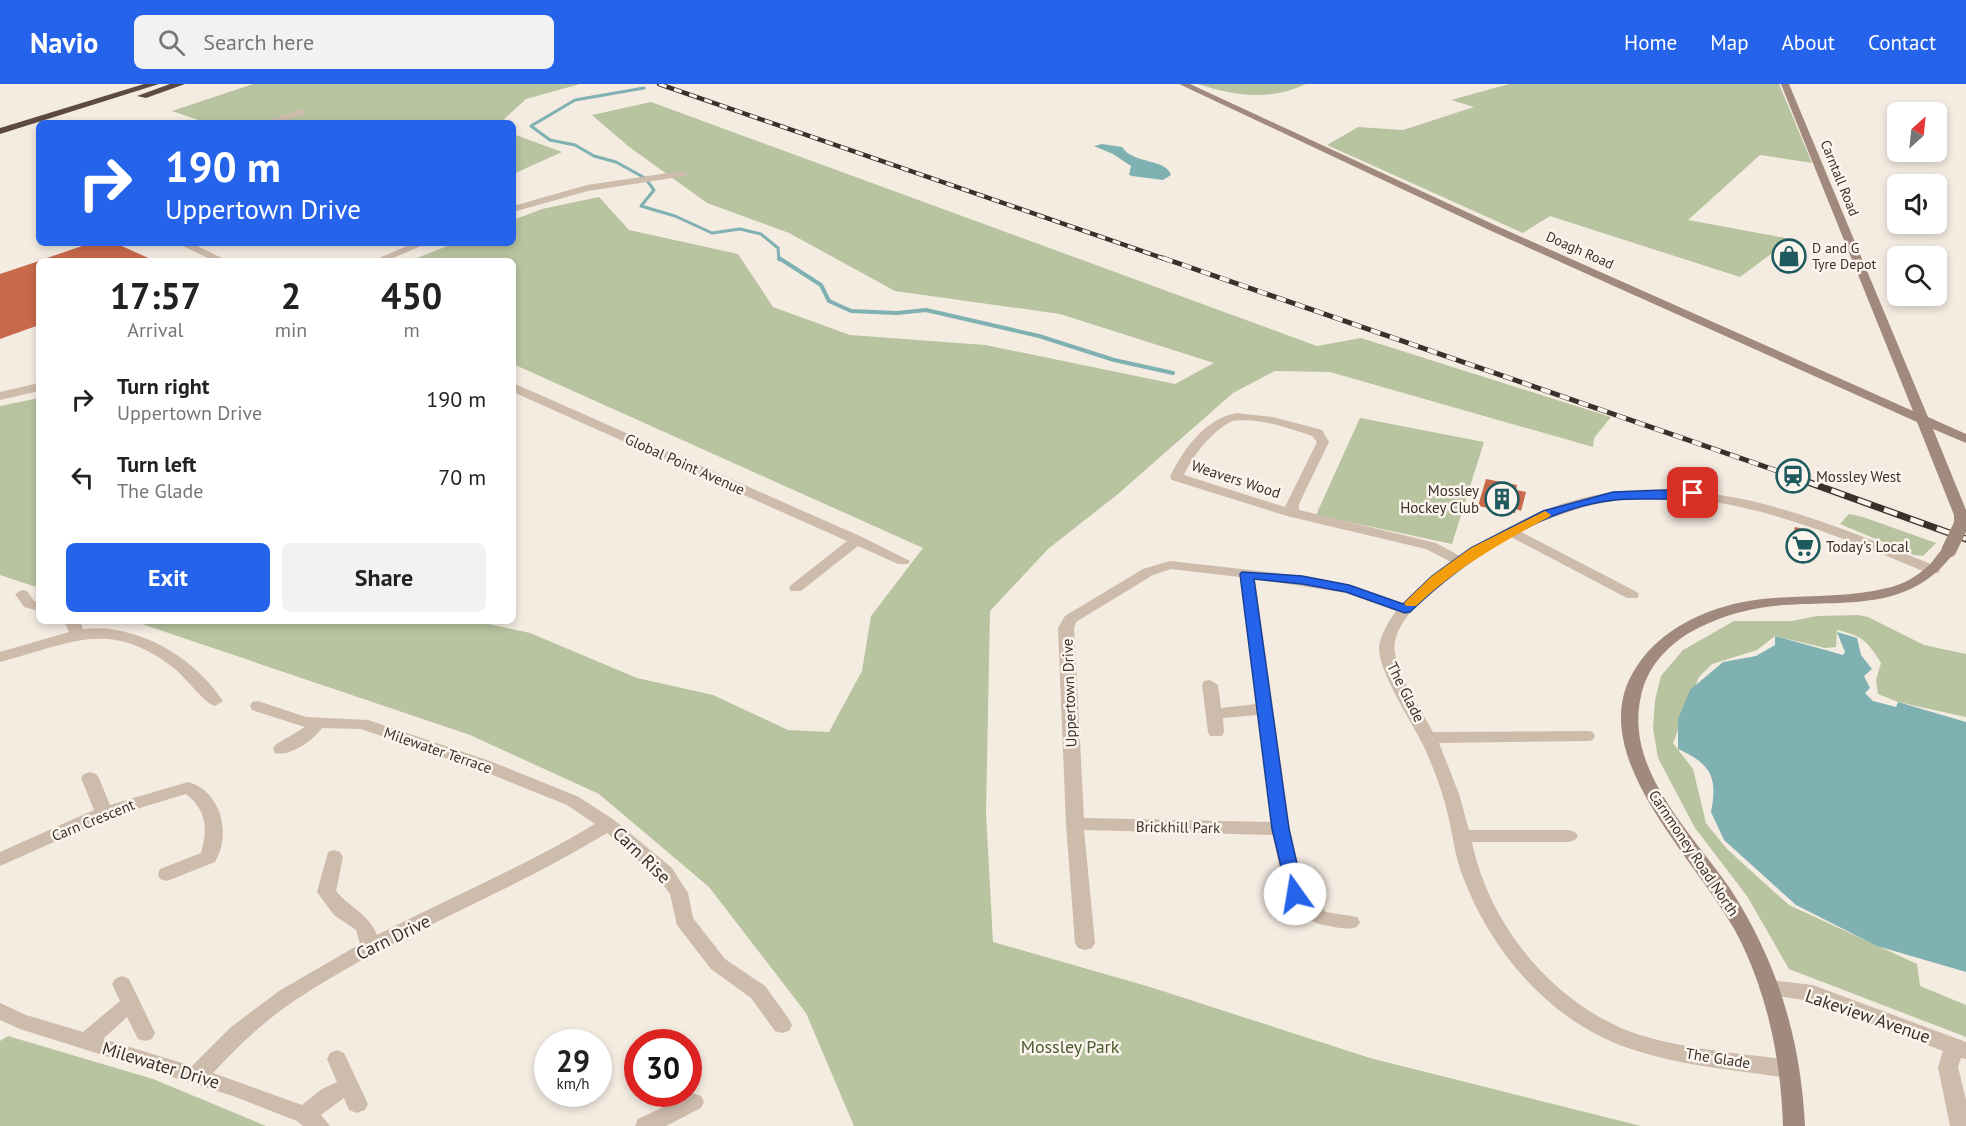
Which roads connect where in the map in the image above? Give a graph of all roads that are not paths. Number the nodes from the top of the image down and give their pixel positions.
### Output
1 (154, 84) edge
2 (180, 84) edge
3 (1183, 84) edge
4 (1785, 84) edge
5 (301, 112) dead end
6 (36, 120) edge
7 (36, 120) edge
8 (63, 120) edge
9 (276, 120) edge
10 (36, 128) edge
11 (0, 131) edge
12 (0, 139) edge
13 (682, 174) dead end
14 (516, 208) edge
15 (189, 246) edge
16 (415, 246) edge
17 (216, 258) edge
18 (385, 258) edge
19 (36, 388) edge
20 (516, 388) edge
21 (0, 396) edge
22 (1920, 418) junction
23 (1966, 439) edge
24 (1292, 513) junction
25 (1963, 523) edge
26 (1511, 532) junction
27 (857, 540) junction
28 (903, 561) dead end
29 (1461, 562) junction
30 (1933, 570) junction
31 (1247, 574) junction
32 (796, 588) dead end
33 (22, 594) dead end
34 (1632, 595) dead end
35 (36, 605) edge
36 (1405, 609) junction
37 (75, 628) edge
38 (0, 657) edge
39 (1209, 685) dead end
40 (215, 700) dead end
41 (258, 706) dead end
42 (1263, 709) junction
43 (1215, 714) junction
44 (317, 722) junction
45 (1216, 732) dead end
46 (1587, 736) dead end
47 (1429, 738) junction
48 (281, 749) dead end
49 (90, 778) dead end
50 (104, 813) junction
51 (608, 824) junction
52 (1075, 825) junction
53 (1281, 829) junction
54 (1462, 836) junction
55 (1569, 837) dead end
56 (334, 857) dead end
57 (0, 859) edge
58 (167, 874) dead end
59 (1350, 922) dead end
60 (1084, 943) dead end
61 (371, 946) junction
62 (122, 984) dead end
63 (1769, 988) junction
64 (132, 1003) junction
65 (0, 1011) edge
66 (782, 1025) dead end
67 (145, 1033) dead end
68 (86, 1041) junction
69 (1961, 1048) edge
70 (337, 1059) dead end
71 (1789, 1070) junction
72 (195, 1077) junction
73 (683, 1107) edge
74 (312, 1120) edge
75 (646, 1126) edge
76 (1794, 1126) edge
77 (1961, 1126) edge

1 - 7 highway
2 - 8 highway
3 - 22 street, Doagh Road
4 - 22 street, Carntall Road
5 - 9 street
6 - 11 highway
10 - 12 highway
13 - 14 street
15 - 17 street
16 - 18 street
19 - 21 street
20 - 27 street, Global Point Avenue
22 - 23 street, Doagh Road
22 - 25 street, Carnmoney Road North
24 - 24 street, Weavers Wood
24 - 29 street, Weavers Wood
25 - 30 street, Carnmoney Road North, bridge
26 - 29 street, The Glade
26 - 30 street, The Glade
26 - 34 street
27 - 28 street, Global Point Avenue
27 - 32 street
29 - 36 street, The Glade
30 - 63 street, Carnmoney Road North
31 - 36 street, Uppertown Drive
31 - 42 street
31 - 52 street, Uppertown Drive
33 - 35 street
36 - 47 street, The Glade
37 - 38 street
37 - 40 street
39 - 43 street
41 - 44 street, Milewater Terrace
42 - 43 street
42 - 53 street
43 - 45 street
44 - 48 street
44 - 51 street, Milewater Terrace
46 - 47 street
47 - 54 street, The Glade
49 - 50 street
50 - 57 street, Carn Crescent
50 - 58 street, Carn Crescent
51 - 61 street, Carn Drive
51 - 66 street, Carn Rise
52 - 53 street, Brickhill Park
52 - 60 street, Uppertown Drive
53 - 59 street
54 - 55 street
54 - 71 street, The Glade
56 - 61 street
61 - 72 street, Carn Drive
62 - 64 street
63 - 69 street, Lakeview Avenue
63 - 71 street, Carnmoney Road North
64 - 67 street
64 - 68 street
65 - 68 street, Milewater Drive
68 - 72 street, Milewater Drive
69 - 77 street
70 - 74 street
71 - 76 street, Carnmoney Road North
72 - 74 street, Milewater Drive
73 - 75 street

